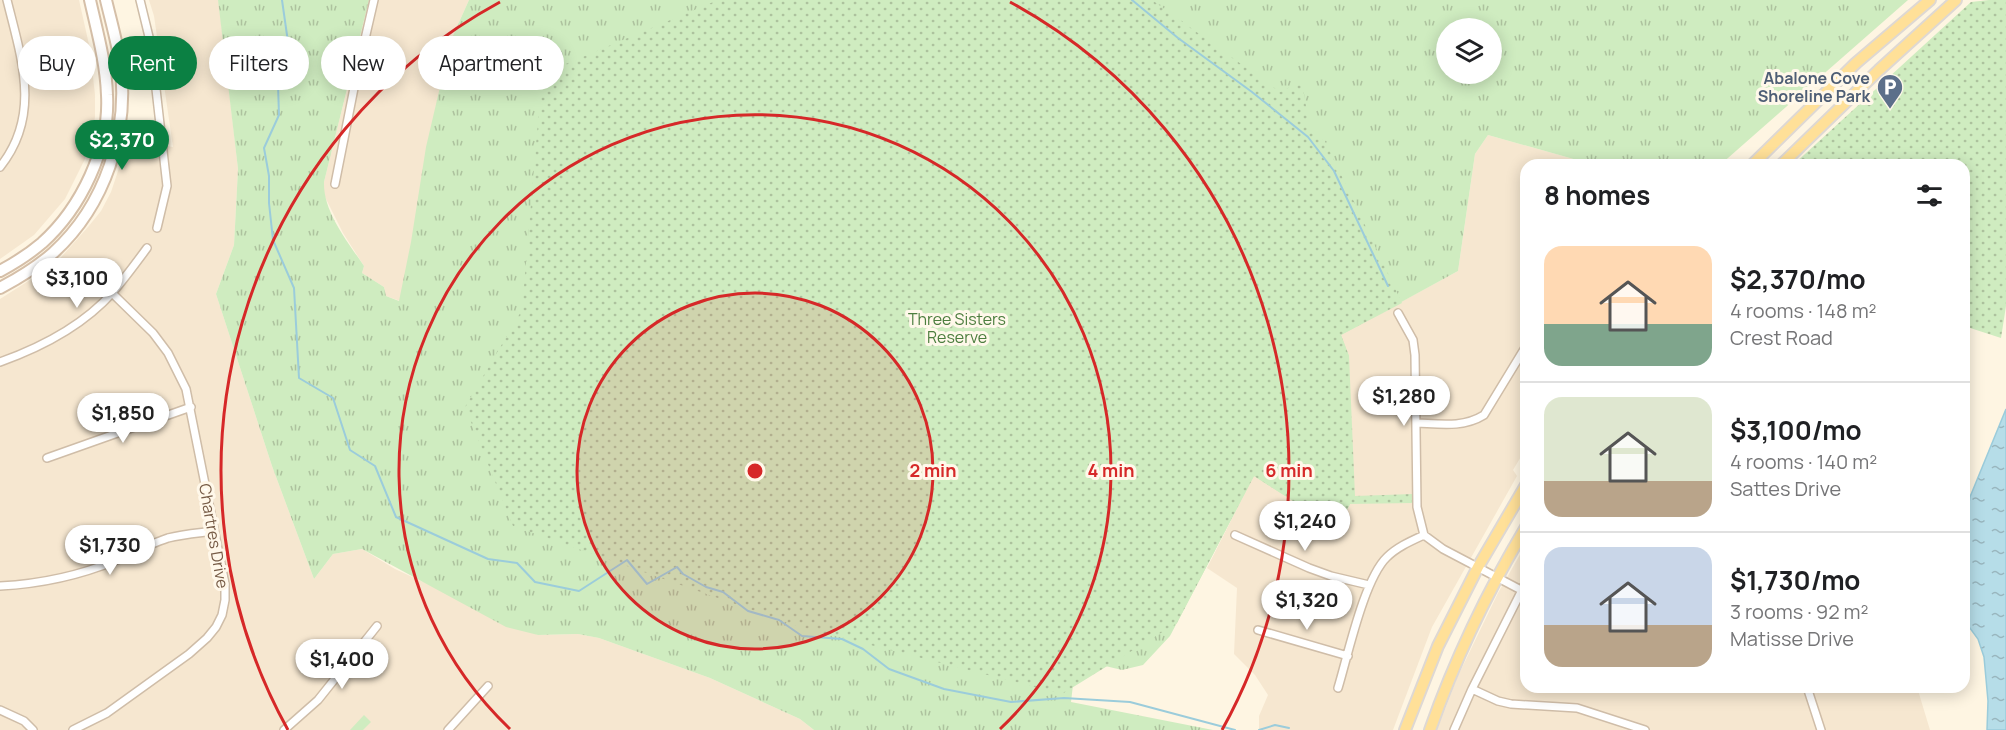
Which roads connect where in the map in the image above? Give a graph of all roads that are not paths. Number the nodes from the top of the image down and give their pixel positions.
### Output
1 (7, 0) edge
2 (90, 0) edge
3 (106, 0) edge
4 (140, 0) edge
5 (374, 0) edge
6 (1930, 0) edge
7 (1956, 0) edge
8 (1758, 159) edge
9 (1787, 159) edge
10 (0, 167) edge
11 (335, 184) dead end
12 (157, 228) dead end
13 (147, 248) dead end
14 (0, 271) edge
15 (0, 288) edge
16 (112, 293) junction
17 (1398, 313) dead end
18 (1520, 356) edge
19 (0, 362) edge
20 (191, 407) junction
21 (1417, 423) junction
22 (47, 458) dead end
23 (1520, 495) edge
24 (214, 531) junction
25 (1235, 535) dead end
26 (1424, 535) junction
27 (1520, 537) edge
28 (1478, 567) junction
29 (1496, 577) junction
30 (1369, 585) junction
31 (0, 586) edge
32 (1520, 589) edge
33 (1520, 597) edge
34 (377, 626) dead end
35 (1258, 630) dead end
36 (1348, 656) junction
37 (488, 686) dead end
38 (1338, 688) dead end
39 (1472, 689) junction
40 (1809, 693) edge
41 (0, 710) edge
42 (33, 730) edge
43 (73, 730) edge
44 (284, 730) edge
45 (448, 730) edge
46 (1406, 730) edge
47 (1430, 730) edge
48 (1454, 730) edge
49 (1645, 730) edge
50 (1821, 730) edge

1 - 10 street
2 - 14 main road
3 - 15 main road
4 - 12 street
5 - 11 street
6 - 8 main road
7 - 9 main road
13 - 16 street
16 - 19 street
16 - 20 street, Chartres Drive
17 - 21 street
18 - 21 street
20 - 22 street
20 - 24 street, Chartres Drive
21 - 26 street
23 - 28 main road
24 - 31 street
24 - 43 street, Chartres Drive
25 - 30 street
26 - 28 street
26 - 30 street
27 - 29 main road
28 - 29 street
28 - 46 main road
29 - 32 street
29 - 47 main road
30 - 36 street
33 - 39 street
34 - 44 street
35 - 36 street
36 - 38 street
37 - 45 street
39 - 48 street
39 - 49 street
40 - 50 street
41 - 42 street

